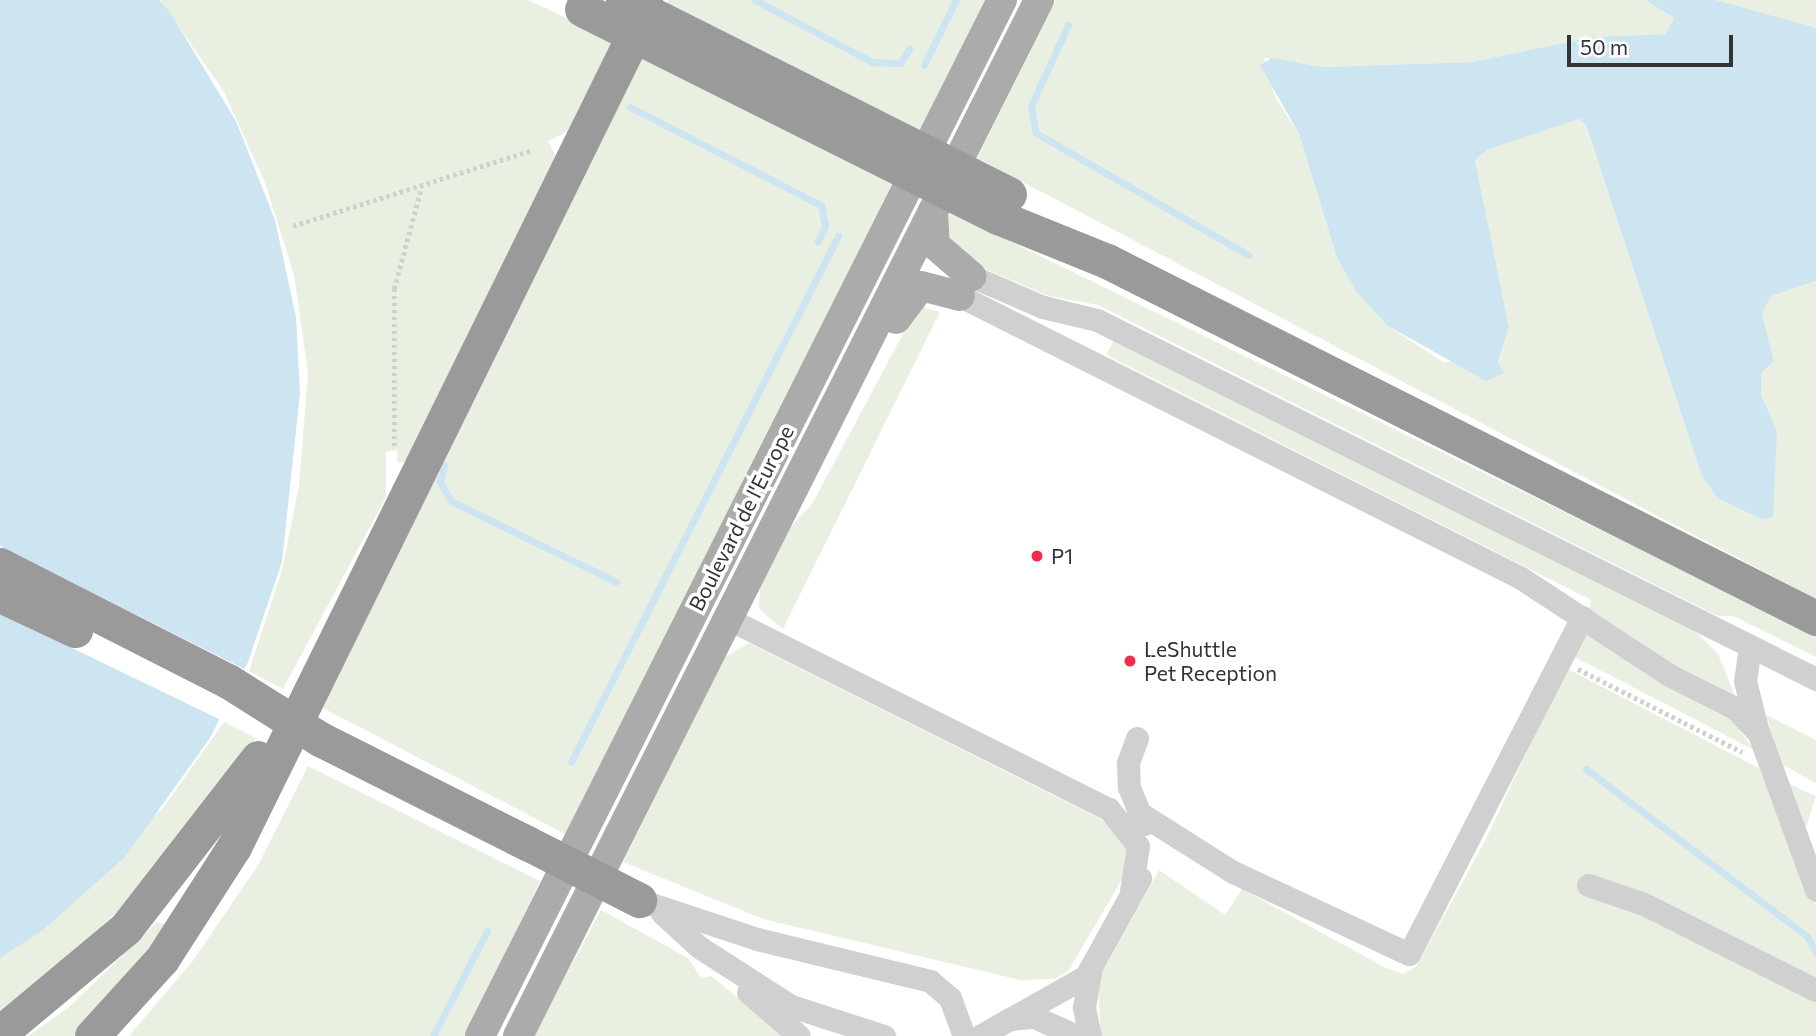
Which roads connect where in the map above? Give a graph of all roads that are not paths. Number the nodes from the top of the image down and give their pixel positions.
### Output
1 (623, 0) edge
2 (651, 0) edge
3 (1002, 0) edge
4 (1039, 0) edge
5 (573, 5) edge
6 (1003, 206) junction
7 (933, 211) junction
8 (965, 286) junction
9 (412, 479) junction
10 (771, 533) junction
11 (0, 565) edge
12 (0, 595) edge
13 (1583, 617) junction
14 (727, 618) junction
15 (1816, 618) edge
16 (1751, 646) junction
17 (1816, 679) edge
18 (1759, 734) junction
19 (1137, 738) dead end
20 (320, 740) junction
21 (1138, 813) junction
22 (1588, 885) dead end
23 (1816, 890) edge
24 (1130, 891) junction
25 (648, 904) junction
26 (699, 947) junction
27 (1091, 969) junction
28 (1816, 990) edge
29 (1010, 1019) junction
30 (0, 1033) edge
31 (92, 1036) edge
32 (480, 1036) edge
33 (518, 1036) edge
34 (799, 1036) edge
35 (884, 1036) edge
36 (964, 1036) edge
37 (980, 1036) edge
38 (1077, 1036) edge
39 (1090, 1036) edge

1 - 6 highway, bridge
2 - 9 highway
3 - 32 main road, Boulevard de l'Europe
4 - 7 main road, Boulevard de l'Europe
5 - 6 highway, bridge
6 - 15 highway
7 - 8 main road
7 - 10 main road, Boulevard de l'Europe
8 - 10 main road
8 - 13 lane
8 - 16 lane
9 - 30 highway
9 - 31 highway
10 - 14 main road, Boulevard de l'Europe
11 - 20 highway, bridge
12 - 20 highway, bridge
13 - 18 lane
13 - 21 lane
14 - 24 lane
14 - 33 main road, Boulevard de l'Europe
16 - 17 lane
16 - 18 lane
18 - 23 lane
19 - 21 lane
20 - 25 highway, bridge
21 - 24 lane
22 - 28 lane
24 - 27 lane
25 - 26 lane
25 - 36 lane
26 - 34 lane
26 - 35 lane
27 - 29 lane
27 - 39 lane
29 - 37 lane
29 - 38 lane

